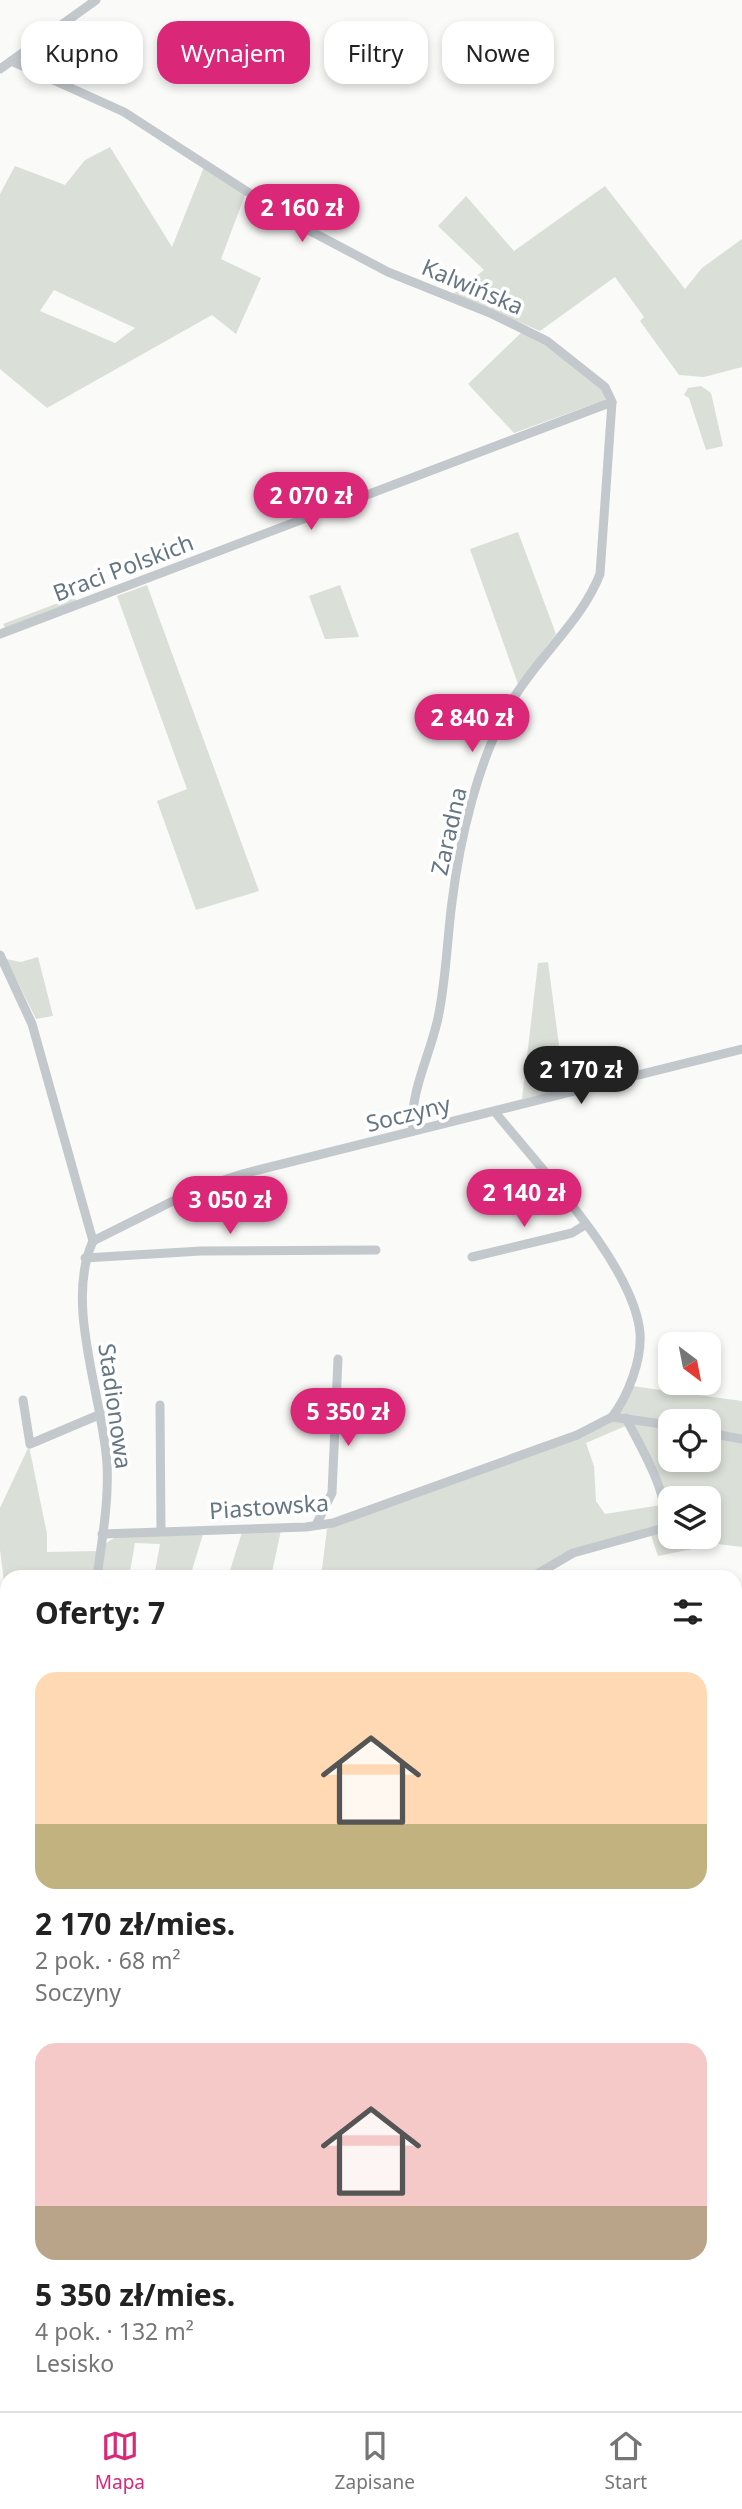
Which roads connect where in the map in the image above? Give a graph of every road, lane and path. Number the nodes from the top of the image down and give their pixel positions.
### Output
1 (96, 0) edge
2 (11, 61) junction
3 (0, 69) edge
4 (612, 402) junction
5 (0, 634) edge
6 (0, 955) edge
7 (742, 1049) edge
8 (495, 1112) junction
9 (413, 1131) junction
10 (585, 1225) junction
11 (93, 1241) junction
12 (376, 1250) dead end
13 (472, 1257) dead end
14 (85, 1258) junction
15 (338, 1359) dead end
16 (23, 1400) dead end
17 (160, 1405) dead end
18 (101, 1414) junction
19 (612, 1417) junction
20 (626, 1418) junction
21 (658, 1423) edge
22 (721, 1435) edge
23 (742, 1439) edge
24 (316, 1525) junction
25 (161, 1531) junction
26 (102, 1534) junction
27 (98, 1570) edge
28 (545, 1570) edge

1 - 2 street
2 - 3 street
2 - 4 street, Kalwińska
4 - 5 street, Braci Polskich
4 - 9 street, Zaradna
6 - 11 street
7 - 8 street, Soczyny
8 - 9 street, Soczyny
8 - 10 street
9 - 11 street, Soczyny
10 - 13 street
10 - 19 street
11 - 14 street, Stadionowa
12 - 14 street
14 - 18 street, Stadionowa
15 - 24 street
16 - 18 street
17 - 25 street
18 - 26 street, Stadionowa
19 - 20 street, Piastowska
19 - 24 street, Piastowska
20 - 21 street, Piastowska
20 - 28 street
22 - 23 street
24 - 25 street, Piastowska
25 - 26 street, Piastowska
26 - 27 street, Stadionowa

